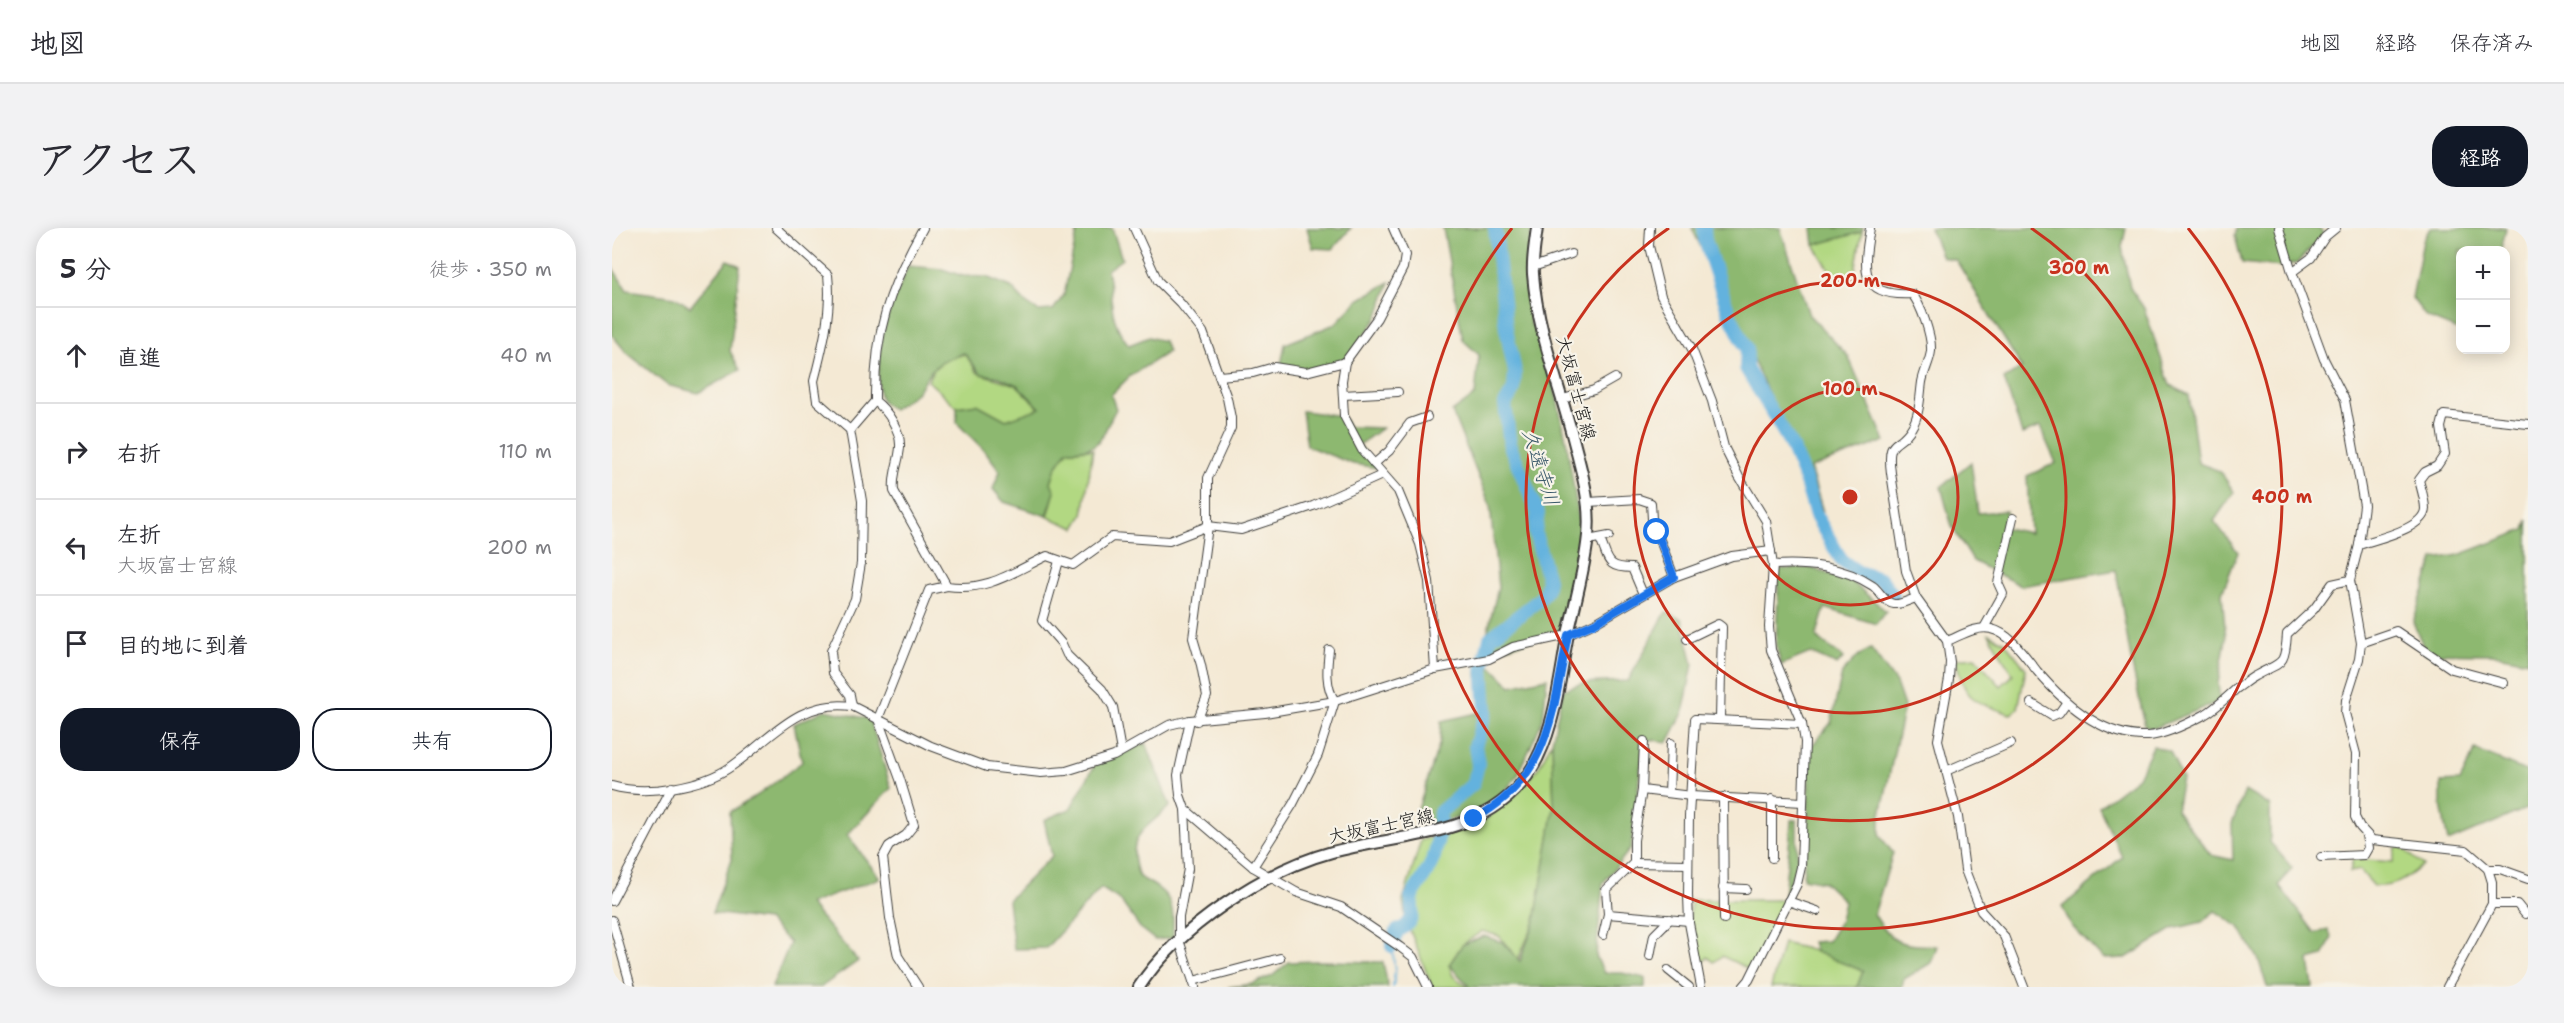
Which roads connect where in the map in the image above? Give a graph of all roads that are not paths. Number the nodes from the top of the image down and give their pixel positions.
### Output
1 (776, 228) edge
2 (923, 228) edge
3 (1134, 228) edge
4 (1393, 228) edge
5 (1537, 228) edge
6 (1650, 228) edge
7 (1870, 228) edge
8 (2279, 228) edge
9 (2336, 228) edge
10 (1571, 254) dead end
11 (1533, 267) junction
12 (2292, 272) junction
13 (1345, 362) junction
14 (1220, 376) junction
15 (1615, 378) dead end
16 (1398, 392) dead end
17 (1343, 395) junction
18 (1563, 399) junction
19 (875, 401) junction
20 (1427, 417) dead end
21 (2528, 424) edge
22 (849, 430) junction
23 (1374, 464) junction
24 (1382, 475) junction
25 (1588, 502) junction
26 (2013, 518) dead end
27 (1208, 526) junction
28 (1609, 536) dead end
29 (1600, 539) junction
30 (1588, 540) junction
31 (2359, 545) junction
32 (1771, 551) junction
33 (1059, 561) junction
34 (1773, 565) junction
35 (1674, 577) junction
36 (2350, 580) junction
37 (947, 586) junction
38 (1643, 594) junction
39 (1916, 598) junction
40 (1984, 628) junction
41 (1568, 635) junction
42 (1687, 639) dead end
43 (1947, 641) junction
44 (2361, 643) junction
45 (1329, 650) dead end
46 (1435, 669) junction
47 (2504, 683) dead end
48 (1335, 701) junction
49 (2066, 702) junction
50 (2031, 703) dead end
51 (852, 706) junction
52 (878, 719) junction
53 (1720, 719) junction
54 (1194, 720) junction
55 (1802, 724) junction
56 (1644, 741) dead end
57 (1671, 742) dead end
58 (2011, 743) dead end
59 (1121, 751) junction
60 (1946, 771) junction
61 (612, 786) edge
62 (672, 787) junction
63 (1641, 790) junction
64 (1669, 793) junction
65 (1691, 796) junction
66 (1723, 797) junction
67 (1772, 799) junction
68 (1803, 802) junction
69 (1185, 809) junction
70 (2366, 833) junction
71 (2321, 856) dead end
72 (1772, 858) dead end
73 (1634, 863) junction
74 (1688, 864) junction
75 (1253, 867) junction
76 (2488, 869) junction
77 (1269, 877) junction
78 (2528, 879) edge
79 (1723, 888) junction
80 (1746, 889) dead end
81 (612, 901) edge
82 (1788, 901) junction
83 (2492, 904) junction
84 (1817, 911) dead end
85 (1608, 914) junction
86 (2525, 914) dead end
87 (1670, 919) junction
88 (1724, 919) dead end
89 (612, 920) edge
90 (1689, 921) junction
91 (1603, 935) dead end
92 (1179, 940) junction
93 (1650, 956) dead end
94 (1280, 958) dead end
95 (1668, 970) dead end
96 (1194, 984) edge
97 (631, 987) edge
98 (918, 987) edge
99 (1139, 987) edge
100 (1428, 987) edge
101 (1689, 987) edge
102 (1701, 987) edge
103 (1743, 987) edge
104 (2024, 987) edge
105 (2447, 987) edge

1 - 22 street
2 - 19 street
3 - 14 street
4 - 13 street
5 - 11 main road, 大坂富士宮線
6 - 32 street
7 - 39 street
8 - 12 street
9 - 12 street
10 - 11 street
11 - 18 main road, 大坂富士宮線
12 - 31 street
13 - 14 street
13 - 17 street
14 - 27 street
15 - 18 street
16 - 17 street
17 - 23 street
18 - 25 main road, 大坂富士宮線
19 - 22 street
19 - 37 street
20 - 23 street
21 - 31 street
22 - 51 street
23 - 24 street
24 - 27 street
24 - 46 street
25 - 30 main road, 大坂富士宮線
25 - 35 street
26 - 40 street
27 - 33 street
27 - 54 street
28 - 29 street
29 - 30 street
29 - 38 street
30 - 41 main road, 大坂富士宮線
31 - 36 street
32 - 34 street
32 - 35 street
33 - 37 street
33 - 59 street
34 - 39 street
34 - 55 street
35 - 38 street
36 - 44 street
36 - 49 street
37 - 52 street
38 - 41 street
39 - 43 street
40 - 43 street
40 - 49 street
41 - 46 street
41 - 77 main road, 大坂富士宮線
42 - 53 street
43 - 60 street
44 - 47 street
44 - 70 street
45 - 48 street
46 - 48 street
48 - 54 street
48 - 75 street
49 - 50 street
51 - 52 street
51 - 62 street
52 - 59 street
52 - 98 street
53 - 55 street
53 - 65 street
54 - 59 street
54 - 69 street
55 - 68 street
56 - 63 street
57 - 64 street
58 - 60 street
60 - 104 street
61 - 62 street
62 - 81 street
63 - 64 street
63 - 73 street
64 - 65 street
65 - 66 street
65 - 74 street
66 - 67 street
66 - 79 street
67 - 68 street
67 - 72 street
68 - 82 street
69 - 75 street
69 - 92 street
70 - 71 street
70 - 76 street
73 - 74 street
73 - 85 street
74 - 90 street
75 - 77 street
76 - 78 street
76 - 83 street
77 - 92 main road, 大坂富士宮線
77 - 100 street
79 - 80 street
79 - 88 street
82 - 84 street
82 - 103 street
83 - 86 street
83 - 105 street
85 - 87 street
85 - 91 street
87 - 90 street
87 - 93 street
89 - 97 street
90 - 102 street
92 - 96 street
92 - 99 main road, 大坂富士宮線
94 - 96 street
95 - 101 street

